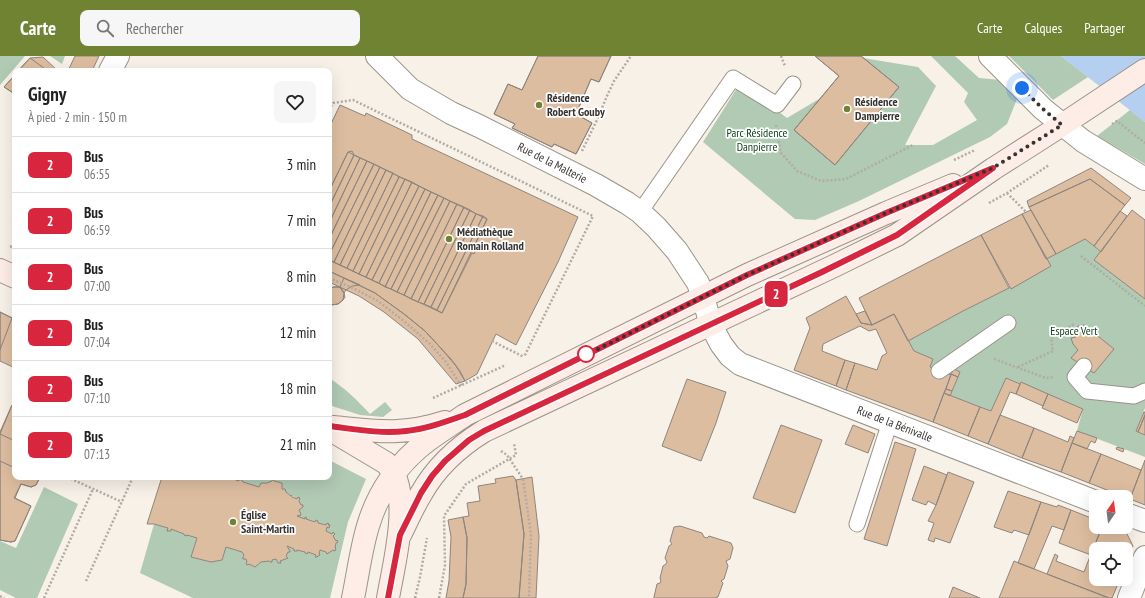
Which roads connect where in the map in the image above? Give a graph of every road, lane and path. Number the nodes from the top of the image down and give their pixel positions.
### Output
1 (118, 56) edge
2 (631, 56) edge
3 (990, 56) edge
4 (390, 61) edge
5 (112, 68) edge
6 (1145, 70) edge
7 (793, 84) dead end
8 (332, 103) edge
9 (777, 104) junction
10 (1117, 121) dead end
11 (1062, 125) junction
12 (1145, 143) edge
13 (913, 145) dead end
14 (580, 156) dead end
15 (993, 168) junction
16 (1145, 179) edge
17 (1007, 194) dead end
18 (640, 212) junction
19 (1026, 212) dead end
20 (1081, 256) dead end
21 (332, 279) edge
22 (703, 296) junction
23 (1145, 306) edge
24 (1008, 323) dead end
25 (1074, 324) dead end
26 (711, 325) junction
27 (492, 341) dead end
28 (969, 350) junction
29 (524, 357) junction
30 (527, 362) dead end
31 (1018, 367) junction
32 (939, 371) dead end
33 (1080, 372) joint
34 (464, 390) dead end
35 (1145, 391) edge
36 (465, 415) junction
37 (890, 422) junction
38 (332, 427) edge
39 (332, 429) edge
40 (484, 431) junction
41 (509, 459) junction
42 (394, 473) junction
43 (74, 480) edge
44 (132, 480) edge
45 (93, 489) junction
46 (1089, 499) edge
47 (122, 502) junction
48 (1133, 517) edge
49 (1145, 521) edge
50 (857, 524) dead end
51 (428, 534) dead end
52 (400, 535) junction
53 (1145, 557) edge
54 (86, 581) dead end
55 (0, 596) edge
56 (4, 598) edge
57 (44, 598) edge
58 (352, 598) edge
59 (388, 598) edge
60 (415, 598) edge
61 (439, 598) edge
62 (528, 598) edge
63 (1129, 598) edge

1 - 5 street
2 - 14 path
3 - 11 street
4 - 18 street, Rue de la Malterie
6 - 11 street
7 - 9 lane
8 - 29 path
9 - 13 path
9 - 18 lane
10 - 12 path
11 - 15 street
11 - 16 street
15 - 22 street
15 - 26 street
17 - 19 path
18 - 22 street, Rue de la Malterie
20 - 23 path
21 - 34 path
22 - 26 street, Rue de la Bénivalle
22 - 36 street
24 - 28 lane
25 - 31 path
26 - 37 street, Rue de la Bénivalle
26 - 40 street
27 - 29 path
28 - 31 path
28 - 32 lane
29 - 30 path
31 - 33 path
33 - 35 lane
36 - 38 street
36 - 42 street
37 - 46 street, Rue de la Bénivalle
37 - 50 lane
39 - 42 street
40 - 41 path
40 - 52 street
41 - 61 path
41 - 62 path
42 - 52 street
42 - 58 street
43 - 45 path
44 - 47 path
45 - 47 path
45 - 57 path
47 - 54 path
48 - 49 street
51 - 60 path
52 - 59 street
53 - 63 street
55 - 56 path

